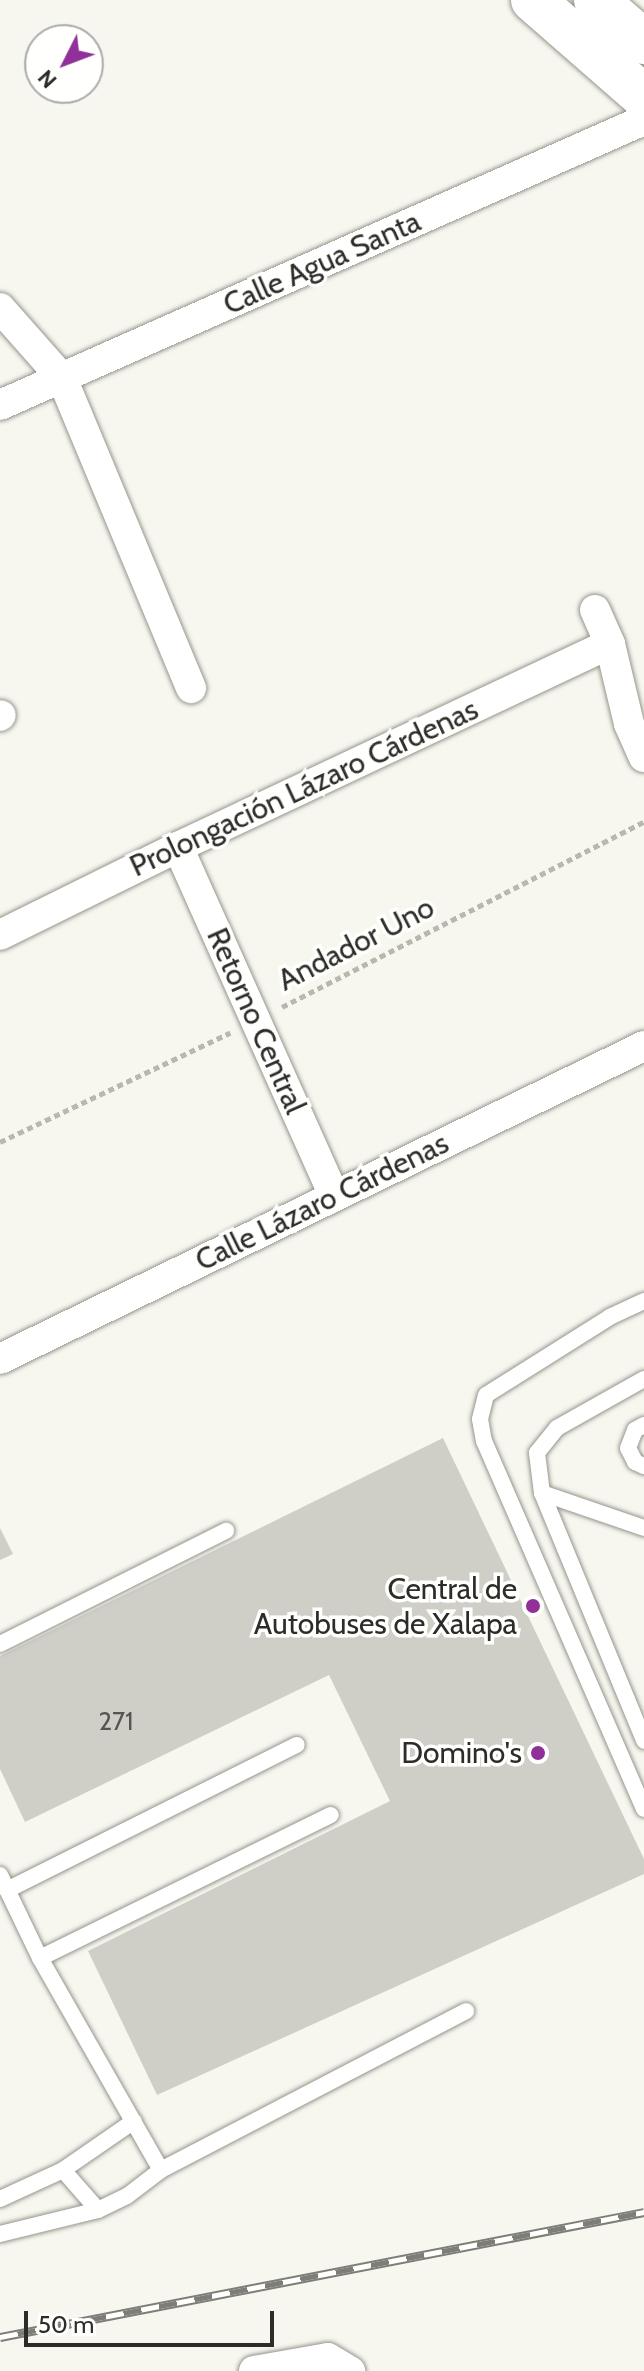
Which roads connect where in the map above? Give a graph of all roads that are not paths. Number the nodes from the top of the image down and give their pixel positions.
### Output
1 (533, 0) edge
2 (596, 0) edge
3 (644, 42) edge
4 (644, 97) edge
5 (644, 120) edge
6 (0, 308) edge
7 (62, 378) junction
8 (0, 405) edge
9 (595, 610) dead end
10 (610, 644) junction
11 (191, 688) dead end
12 (644, 757) edge
13 (178, 847) junction
14 (0, 935) edge
15 (644, 1046) edge
16 (334, 1196) junction
17 (644, 1301) edge
18 (0, 1359) edge
19 (644, 1379) edge
20 (644, 1425) edge
21 (644, 1466) edge
22 (542, 1493) junction
23 (644, 1528) edge
24 (226, 1531) dead end
25 (0, 1644) edge
26 (644, 1741) edge
27 (297, 1745) dead end
28 (644, 1809) edge
29 (331, 1815) dead end
30 (4, 1882) edge
31 (40, 1958) junction
32 (466, 2011) dead end
33 (134, 2121) junction
34 (63, 2170) junction
35 (161, 2170) junction
36 (0, 2199) edge
37 (98, 2210) junction
38 (0, 2234) edge
39 (254, 2371) edge
40 (350, 2371) edge

1 - 4 main road
2 - 3 main road
5 - 7 street, Calle Agua Santa
6 - 7 street
7 - 8 street, Calle Agua Santa
7 - 11 street
9 - 10 street
10 - 12 street
10 - 13 street, Prolongación Lázaro Cárdenas
13 - 14 street, Prolongación Lázaro Cárdenas
13 - 16 street, Retorno Central
15 - 16 street, Calle Lázaro Cárdenas
16 - 18 street, Calle Lázaro Cárdenas
17 - 28 lane
19 - 22 lane
20 - 21 lane
22 - 23 lane
22 - 26 lane
24 - 25 lane
27 - 30 lane
29 - 31 lane
30 - 31 lane
31 - 33 lane
32 - 35 lane
33 - 34 lane
33 - 35 lane
34 - 36 lane
34 - 37 lane
35 - 37 lane
37 - 38 lane
39 - 40 street

